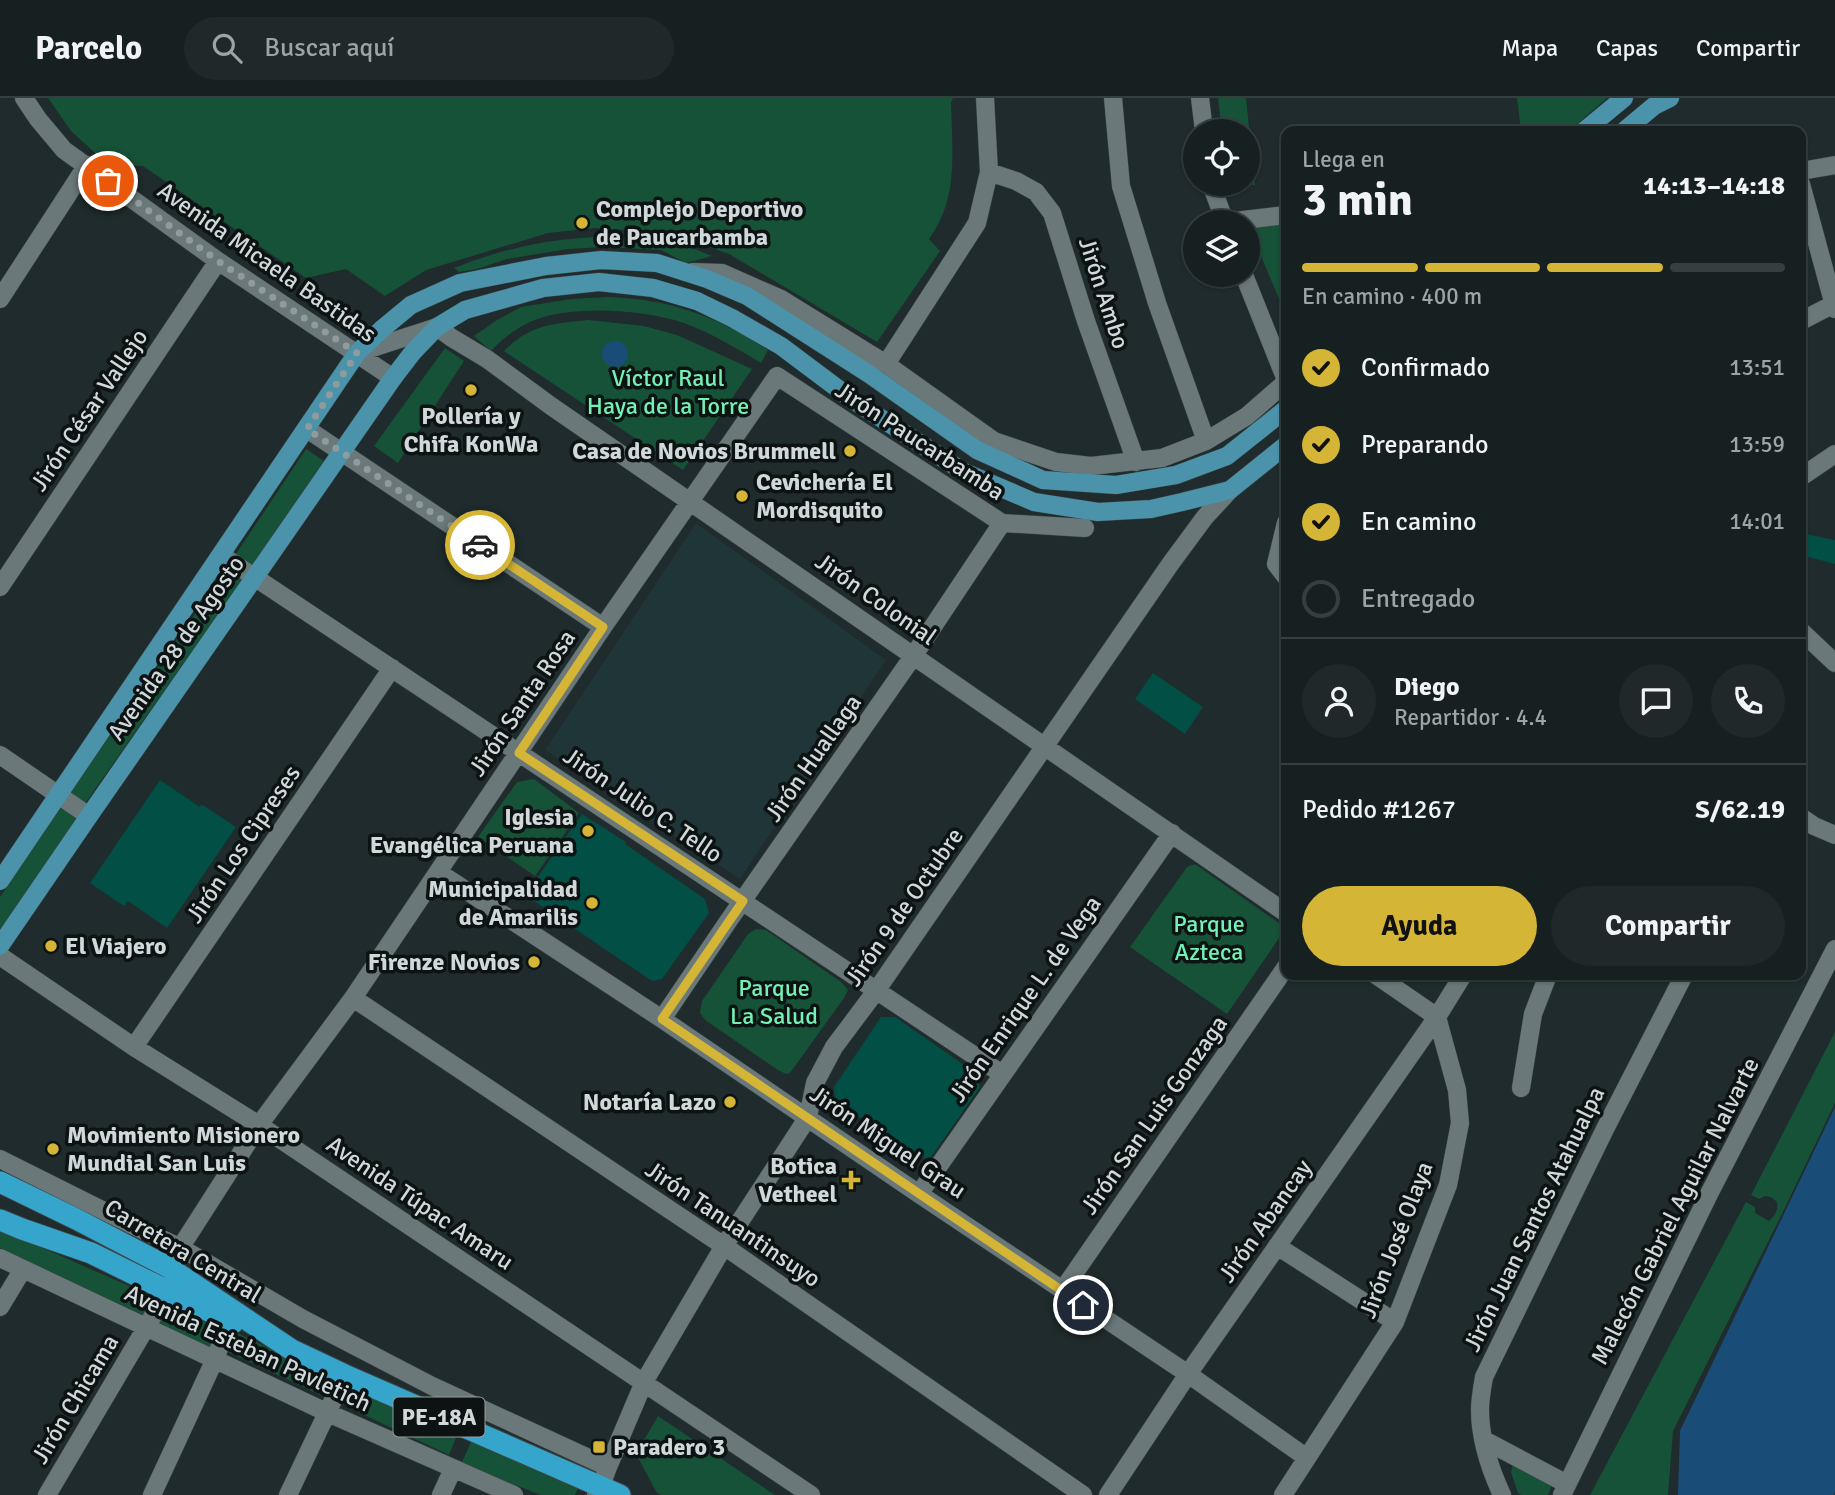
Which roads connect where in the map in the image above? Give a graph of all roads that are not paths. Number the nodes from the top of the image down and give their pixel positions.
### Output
1 (24, 98) edge
2 (985, 98) edge
3 (1113, 98) edge
4 (1200, 98) edge
5 (1624, 98) edge
6 (1670, 98) edge
7 (1203, 119) edge
8 (1590, 126) edge
9 (1630, 126) edge
10 (87, 165) junction
11 (1835, 165) edge
12 (1806, 170) edge
13 (989, 172) junction
14 (1806, 203) edge
15 (1281, 216) edge
16 (1260, 218) edge
17 (218, 261) junction
18 (684, 272) junction
19 (1249, 287) edge
20 (0, 299) edge
21 (1834, 307) edge
22 (1806, 319) edge
23 (437, 327) junction
24 (357, 353) junction
25 (886, 364) junction
26 (1281, 368) edge
27 (777, 376) joint
28 (393, 379) junction
29 (1281, 385) edge
30 (1281, 413) edge
31 (307, 429) junction
32 (1206, 441) junction
33 (1281, 449) edge
34 (342, 452) junction
35 (1835, 454) edge
36 (1136, 462) junction
37 (1806, 474) edge
38 (1230, 490) junction
39 (691, 502) junction
40 (1002, 523) junction
41 (1085, 528) dead end
42 (1281, 544) edge
43 (221, 555) junction
44 (1281, 570) edge
45 (255, 578) junction
46 (0, 587) edge
47 (603, 627) junction
48 (1806, 636) edge
49 (914, 655) junction
50 (1835, 663) edge
51 (392, 668) junction
52 (1044, 745) junction
53 (519, 753) junction
54 (0, 755) edge
55 (58, 795) junction
56 (89, 816) junction
57 (1806, 820) edge
58 (1172, 833) junction
59 (1835, 835) edge
60 (438, 872) junction
61 (0, 881) edge
62 (743, 901) junction
63 (1281, 909) edge
64 (0, 946) edge
65 (1835, 949) edge
66 (0, 956) edge
67 (1281, 974) edge
68 (1383, 980) edge
69 (1460, 980) edge
70 (1546, 980) edge
71 (1681, 980) edge
72 (876, 991) junction
73 (353, 998) junction
74 (1437, 1017) junction
75 (662, 1019) junction
76 (135, 1047) junction
77 (1002, 1074) junction
78 (1521, 1088) dead end
79 (808, 1117) junction
80 (259, 1125) junction
81 (0, 1159) edge
82 (0, 1182) edge
83 (919, 1194) junction
84 (0, 1198) edge
85 (0, 1220) edge
86 (724, 1246) junction
87 (1278, 1246) junction
88 (181, 1248) junction
89 (91, 1253) junction
90 (0, 1258) edge
91 (168, 1267) junction
92 (23, 1269) junction
93 (1062, 1291) junction
94 (167, 1292) junction
95 (0, 1307) edge
96 (229, 1322) junction
97 (1395, 1322) junction
98 (146, 1327) junction
99 (263, 1330) junction
100 (215, 1359) junction
101 (1188, 1374) junction
102 (345, 1376) junction
103 (644, 1382) junction
104 (328, 1413) junction
105 (1484, 1440) junction
106 (1307, 1458) junction
107 (453, 1469) junction
108 (606, 1486) edge
109 (1564, 1489) edge
110 (47, 1495) edge
111 (152, 1495) edge
112 (288, 1495) edge
113 (441, 1495) edge
114 (514, 1495) edge
115 (811, 1495) edge
116 (1083, 1495) edge
117 (1108, 1495) edge
118 (1283, 1495) edge
119 (1502, 1495) edge

1 - 10 street, Avenida Micaela Bastidas
2 - 13 street
3 - 32 street
4 - 7 street
5 - 8 main road
6 - 9 main road
10 - 17 street, Avenida Micaela Bastidas
10 - 20 street
11 - 12 street
13 - 25 street
13 - 36 street, Jirón Ambo
14 - 21 street
15 - 16 street
17 - 24 street, Avenida Micaela Bastidas
17 - 46 street, Jirón César Vallejo
18 - 24 main road, Avenida 28 de Agosto
18 - 25 street
18 - 30 main road, Avenida 28 de Agosto
19 - 26 street
21 - 22 street
23 - 24 street
23 - 28 main road, Avenida 28 de Agosto
23 - 38 main road, Avenida 28 de Agosto
23 - 39 street, Jirón Colonial
24 - 28 street, Avenida Micaela Bastidas
24 - 31 main road, Avenida 28 de Agosto
25 - 36 street
27 - 39 street, Jirón Santa Rosa
27 - 40 street, Jirón Paucarbamba
28 - 34 main road, Avenida 28 de Agosto
29 - 32 street
31 - 34 street
31 - 43 main road, Avenida 28 de Agosto
32 - 36 street
33 - 38 main road
34 - 45 main road, Avenida 28 de Agosto
34 - 47 street
35 - 37 street
38 - 52 street, Jirón 9 de Octubre
39 - 47 street, Jirón Santa Rosa
39 - 49 street, Jirón Colonial
40 - 41 street, Jirón Paucarbamba
40 - 49 street, Jirón Huallaga
42 - 44 street
43 - 45 street, Jirón Julio C. Tello
43 - 55 main road, Avenida 28 de Agosto
45 - 51 street, Jirón Julio C. Tello
45 - 56 main road, Avenida 28 de Agosto
47 - 53 street, Jirón Santa Rosa
48 - 50 street
49 - 52 street, Jirón Colonial
49 - 62 street, Jirón Huallaga
51 - 53 street, Jirón Julio C. Tello
51 - 76 street, Jirón Los Cipreses
52 - 58 street, Jirón Colonial
52 - 72 street, Jirón 9 de Octubre
53 - 60 street, Jirón Santa Rosa
53 - 62 street, Jirón Julio C. Tello
54 - 55 street
55 - 56 street
55 - 61 main road, Avenida 28 de Agosto
56 - 64 main road, Avenida 28 de Agosto
57 - 59 street
58 - 63 street, Jirón Colonial
58 - 77 street, Jirón Enrique L. de Vega
60 - 73 street, Jirón Santa Rosa
60 - 75 street, Jirón Miguel Grau
62 - 72 street, Jirón Julio C. Tello
62 - 75 street, Jirón Huallaga
65 - 109 street, Malecón Gabriel Aguilar Nalvarte
66 - 76 street, Avenida Túpac Amaru
67 - 93 street, Jirón San Luis Gonzaga
68 - 74 street
69 - 74 street, Jirón Abancay
70 - 78 street
71 - 105 street, Jirón Juan Santos Atahualpa
72 - 77 street, Jirón Julio C. Tello
72 - 79 street, Jirón 9 de Octubre
73 - 80 street, Jirón Santa Rosa
73 - 86 street, Jirón Tanuantinsuyo
74 - 87 street, Jirón Abancay
74 - 97 street, Jirón José Olaya
75 - 79 street, Jirón Miguel Grau
76 - 80 street, Avenida Túpac Amaru
77 - 83 street, Jirón Enrique L. de Vega
79 - 83 street, Jirón Miguel Grau
79 - 86 street, Jirón 9 de Octubre
80 - 88 street, Jirón Santa Rosa
80 - 103 street, Avenida Túpac Amaru
81 - 88 street
82 - 91 highway, Carretera Central / PE-18A
83 - 93 street, Jirón Miguel Grau
84 - 89 highway
85 - 89 highway, Carretera Central / PE-18A
86 - 103 street, Jirón 9 de Octubre
86 - 116 street, Jirón Tanuantinsuyo
87 - 97 street
87 - 101 street, Jirón Abancay
88 - 91 street, Jirón Santa Rosa
88 - 108 street
89 - 94 highway, Carretera Central / PE-18A
90 - 92 street, Avenida Esteban Pavletich
91 - 99 highway, Carretera Central / PE-18A
92 - 95 street
92 - 98 street, Avenida Esteban Pavletich
93 - 101 street, Jirón Miguel Grau
94 - 96 highway, Carretera Central / PE-18A
94 - 98 street, Jirón Chicama
96 - 99 highway, Carretera Central / PE-18A
96 - 100 street
97 - 106 street, Jirón José Olaya
98 - 100 street, Avenida Esteban Pavletich
98 - 110 street, Jirón Chicama
99 - 102 highway, Carretera Central / PE-18A
100 - 104 street, Avenida Esteban Pavletich
100 - 111 street
101 - 106 street, Jirón Miguel Grau
101 - 117 street, Jirón Abancay
102 - 104 street
102 - 108 highway, Carretera Central / PE-18A
103 - 108 street, Jirón 9 de Octubre
103 - 115 street, Avenida Túpac Amaru
104 - 107 street, Avenida Esteban Pavletich
104 - 112 street
105 - 109 street
105 - 119 street, Jirón Juan Santos Atahualpa
106 - 118 street, Jirón José Olaya
107 - 113 street
107 - 114 street, Avenida Esteban Pavletich

